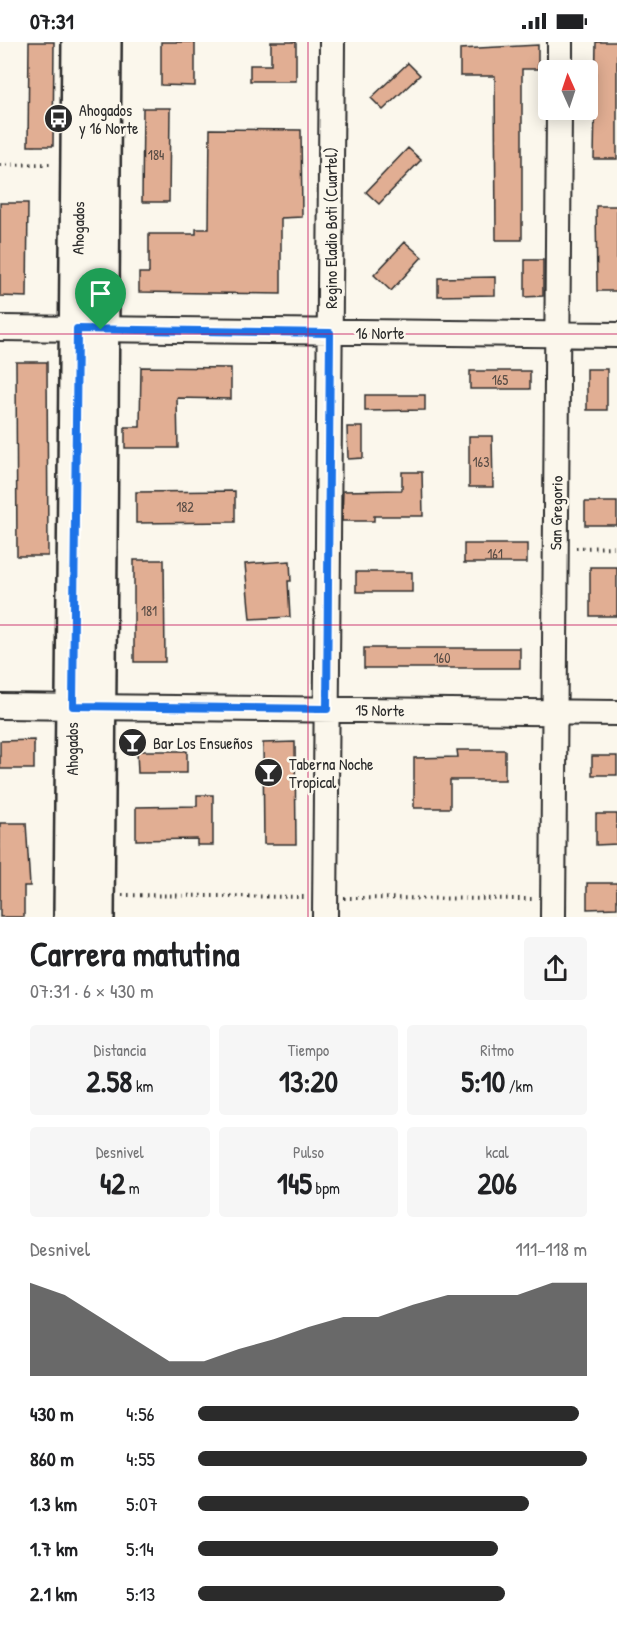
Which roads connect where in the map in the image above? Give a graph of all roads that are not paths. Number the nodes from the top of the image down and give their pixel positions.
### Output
1 (79, 42) edge
2 (104, 42) edge
3 (332, 42) edge
4 (560, 42) edge
5 (560, 60) edge
6 (560, 120) edge
7 (0, 328) edge
8 (89, 330) junction
9 (330, 333) junction
10 (558, 334) junction
11 (617, 335) edge
12 (0, 706) edge
13 (85, 706) junction
14 (327, 709) junction
15 (554, 712) junction
16 (617, 713) edge
17 (71, 917) edge
18 (97, 917) edge
19 (325, 917) edge
20 (553, 917) edge

1 - 8 main road, Ahogados
2 - 8 main road, Ahogados
3 - 9 street, Regino Eladio Boti (Cuartel)
4 - 5 street
6 - 10 street, San Gregorio
7 - 8 street, 16 Norte
8 - 9 street, 16 Norte
8 - 13 main road, Ahogados
9 - 10 street, 16 Norte
9 - 14 street, Regino Eladio Boti (Cuartel)
10 - 11 street, 16 Norte
10 - 15 street, San Gregorio
12 - 13 street, 15 Norte
13 - 14 street, 15 Norte
13 - 17 main road, Ahogados
13 - 18 main road, Ahogados
14 - 15 street, 15 Norte
14 - 19 street, Regino Eladio Boti (Cuartel)
15 - 16 street, 15 Norte
15 - 20 street, San Gregorio

